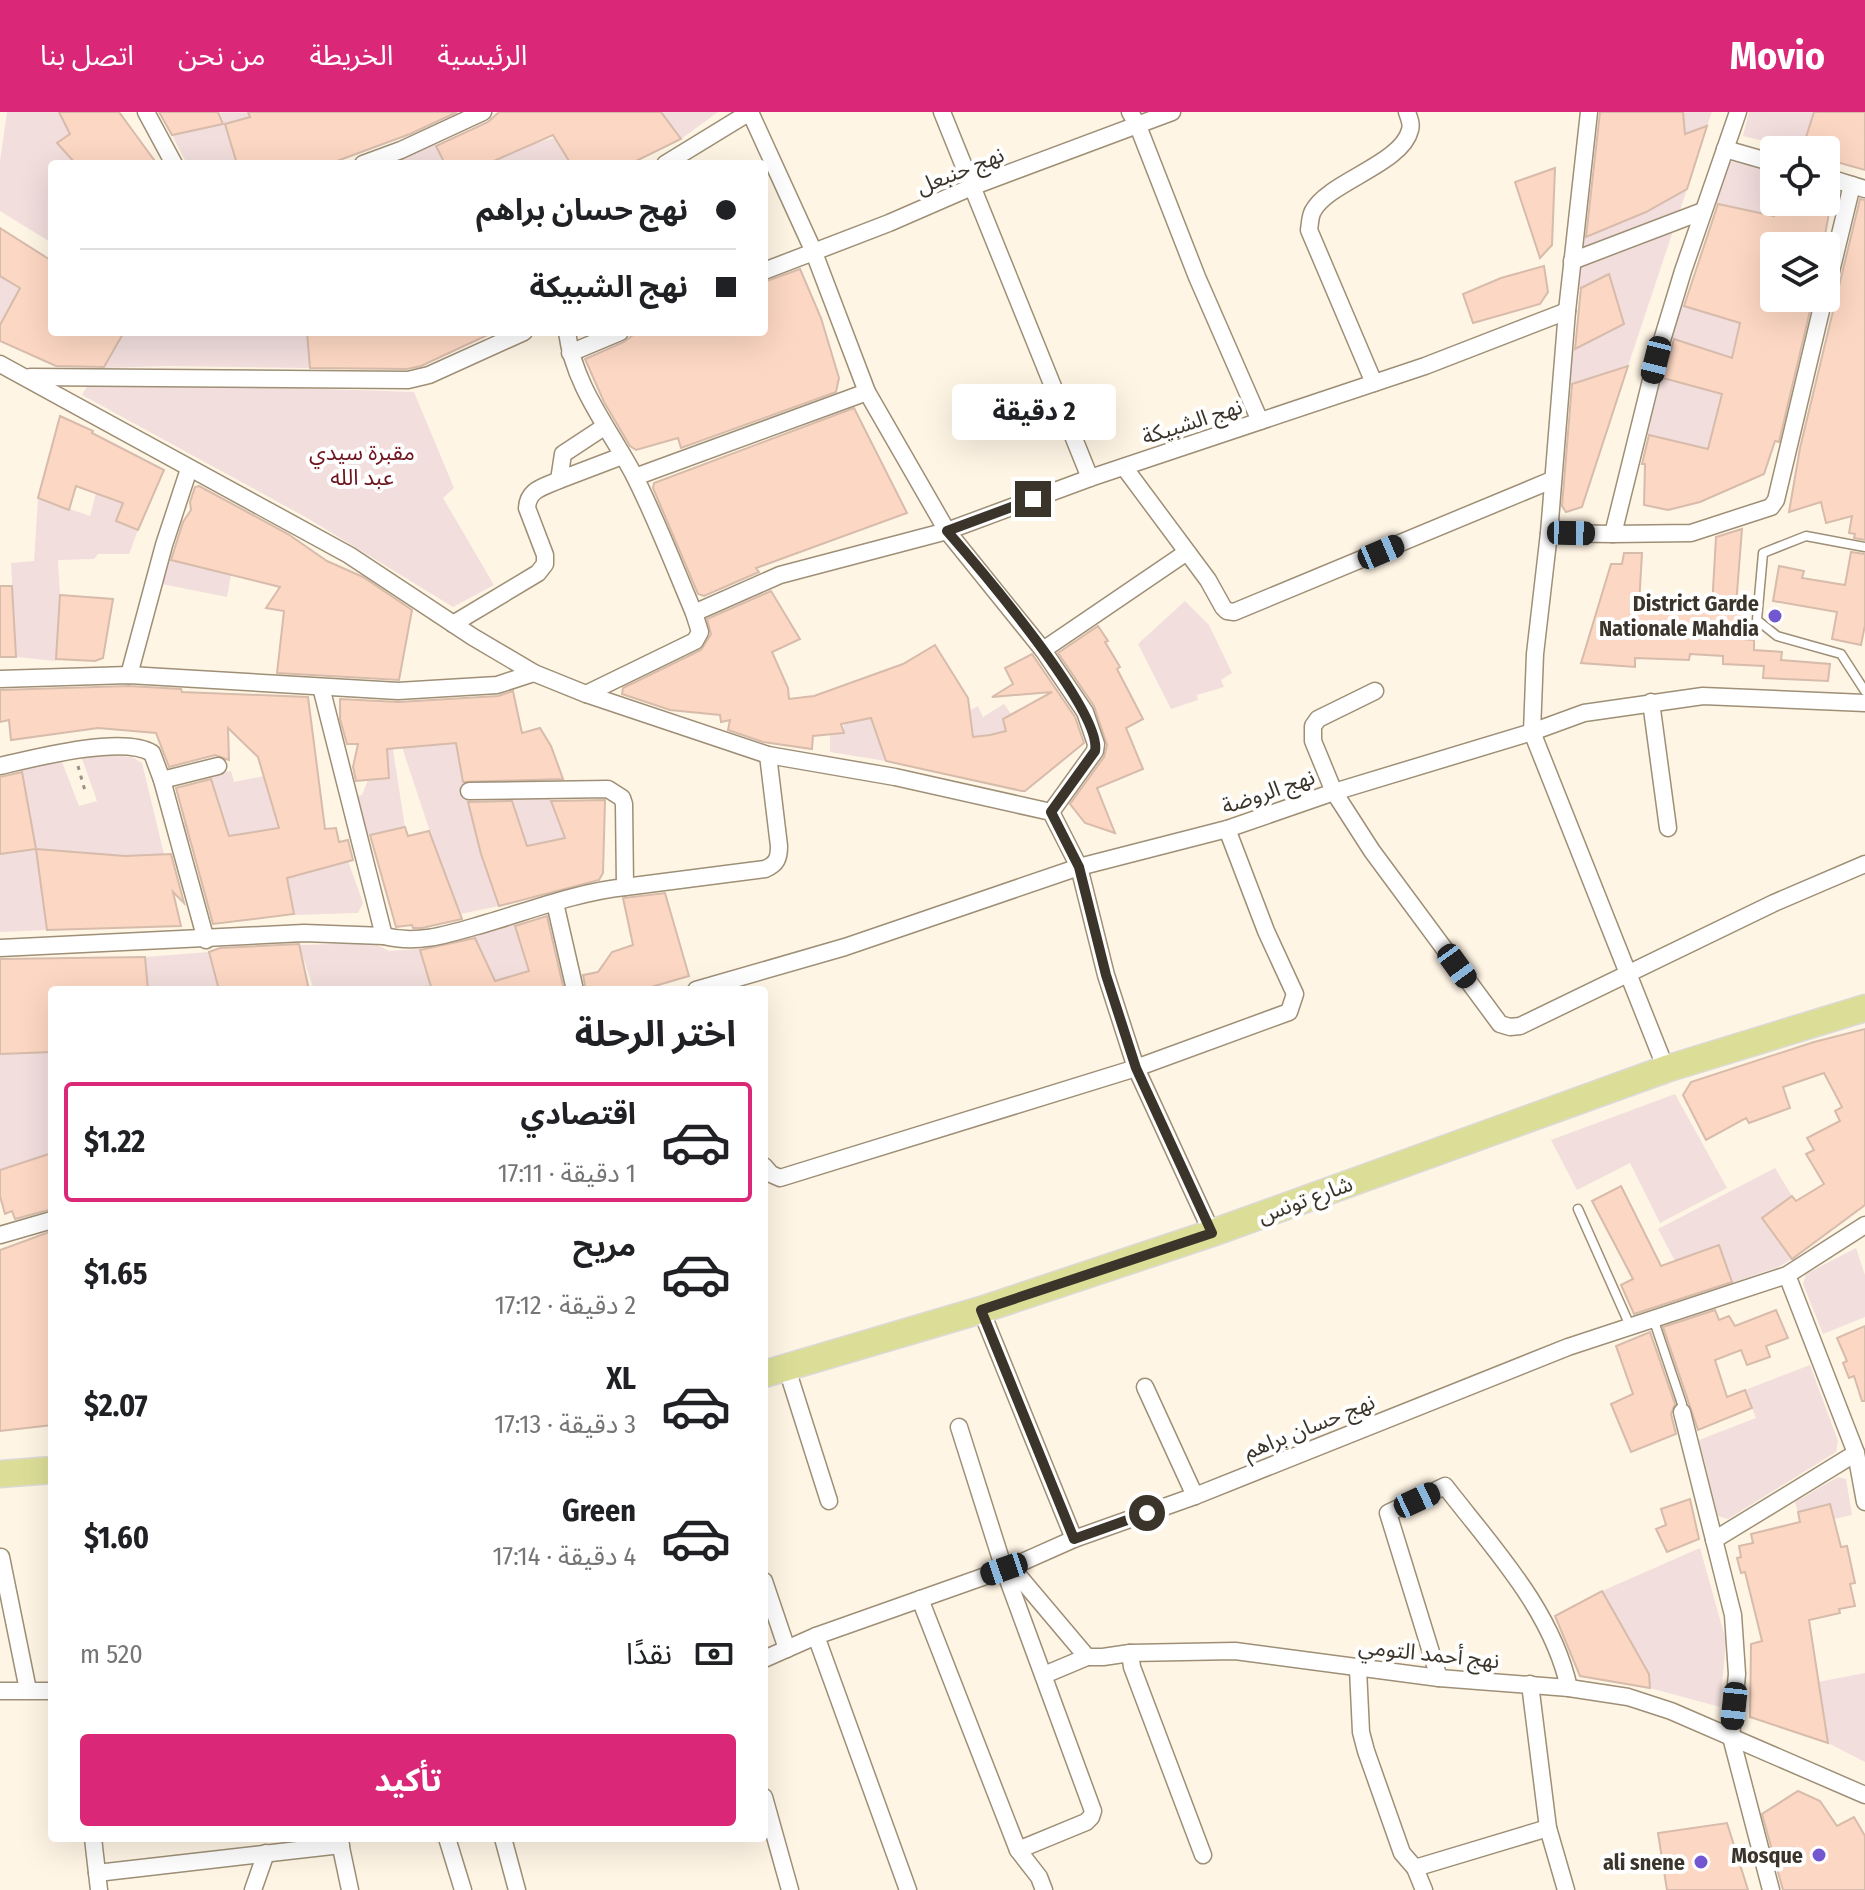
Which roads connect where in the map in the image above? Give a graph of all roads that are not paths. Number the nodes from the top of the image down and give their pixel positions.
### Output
1 (146, 112) edge
2 (750, 112) edge
3 (942, 112) edge
4 (1172, 112) edge
5 (1407, 112) edge
6 (1589, 112) edge
7 (1738, 112) edge
8 (475, 114) edge
9 (1134, 119) edge
10 (1725, 149) junction
11 (1760, 159) edge
12 (172, 160) edge
13 (372, 160) edge
14 (672, 160) edge
15 (974, 186) junction
16 (1858, 187) edge
17 (1703, 211) junction
18 (1840, 246) edge
19 (813, 250) junction
20 (1572, 261) junction
21 (768, 269) edge
22 (1567, 311) junction
23 (1821, 312) edge
24 (515, 336) edge
25 (568, 336) edge
26 (610, 336) edge
27 (570, 353) junction
28 (0, 364) edge
29 (29, 377) junction
30 (1374, 383) junction
31 (867, 392) junction
32 (1260, 421) junction
33 (604, 427) junction
34 (622, 456) junction
35 (1124, 467) junction
36 (189, 469) junction
37 (635, 477) junction
38 (1090, 478) junction
39 (559, 480) junction
40 (1552, 480) junction
41 (947, 531) junction
42 (1549, 533) junction
43 (1613, 534) junction
44 (1865, 547) edge
45 (1187, 552) junction
46 (694, 613) junction
47 (453, 624) junction
48 (1043, 650) junction
49 (534, 673) junction
50 (129, 675) junction
51 (0, 679) edge
52 (321, 687) junction
53 (1375, 691) dead end
54 (1865, 691) edge
55 (586, 694) junction
56 (1651, 702) junction
57 (1865, 703) edge
58 (1532, 732) junction
59 (768, 755) junction
60 (0, 766) edge
61 (218, 766) dead end
62 (162, 780) junction
63 (469, 791) dead end
64 (1334, 792) junction
65 (1051, 812) junction
66 (1668, 828) dead end
67 (1227, 829) junction
68 (1865, 864) edge
69 (1079, 867) junction
70 (625, 887) junction
71 (555, 903) junction
72 (384, 936) junction
73 (206, 940) junction
74 (0, 948) edge
75 (1629, 974) junction
76 (574, 986) edge
77 (712, 986) edge
78 (1858, 1013) edge
79 (1136, 1068) junction
80 (1666, 1069) junction
81 (768, 1171) edge
82 (1578, 1209) dead end
83 (48, 1221) edge
84 (1865, 1225) edge
85 (1212, 1233) junction
86 (0, 1235) edge
87 (1787, 1275) junction
88 (981, 1310) junction
89 (1654, 1321) junction
90 (1631, 1328) junction
91 (776, 1372) edge
92 (1145, 1387) dead end
93 (1682, 1412) joint
94 (959, 1427) dead end
95 (1856, 1453) junction
96 (48, 1470) edge
97 (0, 1474) edge
98 (1195, 1496) junction
99 (829, 1501) dead end
100 (1865, 1502) edge
101 (1074, 1539) junction
102 (1714, 1540) junction
103 (1, 1557) edge
104 (1008, 1568) junction
105 (768, 1593) edge
106 (920, 1599) junction
107 (816, 1636) junction
108 (787, 1649) junction
109 (1130, 1653) junction
110 (768, 1657) edge
111 (1087, 1657) junction
112 (1358, 1669) junction
113 (1044, 1675) junction
114 (1439, 1678) junction
115 (1530, 1684) junction
116 (1569, 1688) junction
117 (28, 1690) junction
118 (0, 1691) edge
119 (48, 1691) edge
120 (1731, 1737) junction
121 (1865, 1795) edge
122 (768, 1811) edge
123 (1548, 1828) junction
124 (93, 1842) edge
125 (334, 1842) edge
126 (340, 1842) edge
127 (448, 1842) edge
128 (504, 1842) edge
129 (1018, 1850) junction
130 (266, 1853) junction
131 (1203, 1855) dead end
132 (1415, 1868) junction
133 (98, 1882) edge
134 (253, 1890) edge
135 (350, 1890) edge
136 (463, 1890) edge
137 (517, 1890) edge
138 (790, 1890) edge
139 (908, 1890) edge
140 (1044, 1890) edge
141 (1424, 1890) edge
142 (1566, 1890) edge
143 (1771, 1890) edge

1 - 12 street
2 - 14 street
2 - 19 street
3 - 15 street
4 - 9 street, نهج حنبعل
5 - 30 street
6 - 20 street
7 - 10 street
8 - 13 street
9 - 15 street, نهج حنبعل
9 - 32 street
10 - 11 street
10 - 17 street
15 - 19 street, نهج حنبعل
15 - 38 street
16 - 18 street
17 - 20 street
17 - 43 street
19 - 21 street, نهج حنبعل
19 - 31 street
20 - 22 street
22 - 30 street, نهج الشبيكة
22 - 40 street
23 - 43 street
24 - 29 street
25 - 27 street
26 - 27 street
27 - 33 street
28 - 29 street
29 - 36 street
30 - 32 street, نهج الشبيكة
31 - 37 street
31 - 41 street
32 - 35 street, نهج الشبيكة
33 - 34 street
33 - 39 street
34 - 37 street
34 - 39 street
35 - 38 street, نهج الشبيكة
35 - 45 street
36 - 47 street
36 - 50 street
37 - 46 street
38 - 41 street, نهج الشبيكة
39 - 47 street
40 - 42 street
40 - 45 street
41 - 46 street, نهج الشبيكة
41 - 48 street
42 - 43 street
42 - 58 street
44 - 54 lane
45 - 48 street
46 - 55 street
47 - 49 street
48 - 65 street
49 - 52 street
49 - 55 street
50 - 51 street
50 - 52 street
52 - 72 street
53 - 64 street
55 - 59 street
56 - 57 street, نهج الروضة
56 - 58 street, نهج الروضة
56 - 66 street
58 - 64 street, نهج الروضة
58 - 75 street
59 - 65 street
59 - 70 street
60 - 62 street
61 - 62 street
62 - 73 street
63 - 70 street
64 - 67 street, نهج الروضة
64 - 75 street
65 - 69 street
67 - 69 street, نهج الروضة
67 - 79 street
68 - 75 street
69 - 77 street, نهج الروضة
69 - 79 street
70 - 71 street
71 - 72 street
71 - 76 street
72 - 73 street
73 - 74 street
75 - 80 street
78 - 80 main road, شارع تونس
79 - 81 street
79 - 85 street
80 - 85 main road, شارع تونس
82 - 90 lane
83 - 86 street
84 - 87 street, نهج حسان براهم
85 - 88 main road, شارع تونس
87 - 89 street, نهج حسان براهم
87 - 95 street
88 - 91 main road, شارع تونس
88 - 101 street
89 - 90 street, نهج حسان براهم
89 - 93 lane
90 - 98 street, نهج حسان براهم
91 - 99 street
92 - 98 street
93 - 102 street
94 - 104 street
95 - 100 street
95 - 102 street
96 - 97 main road
98 - 101 street, نهج حسان براهم
101 - 104 street, نهج حسان براهم
102 - 120 street
103 - 117 street
104 - 106 street, نهج حسان براهم
104 - 111 street
104 - 113 street
105 - 108 street
106 - 107 street, نهج حسان براهم
106 - 129 street
107 - 108 street, نهج حسان براهم
107 - 139 street
108 - 110 street, نهج حسان براهم
109 - 111 street, نهج أحمد التومي
109 - 112 street, نهج أحمد التومي
109 - 131 street
111 - 113 street, نهج أحمد التومي
112 - 114 street, نهج أحمد التومي
112 - 132 street
113 - 129 street
114 - 115 street, نهج أحمد التومي
114 - 116 street
115 - 116 street, نهج أحمد التومي
115 - 123 street
116 - 120 street, نهج أحمد التومي
117 - 118 street
117 - 119 street
120 - 121 street, نهج أحمد التومي
120 - 143 street
122 - 138 street
123 - 132 street
123 - 142 street
124 - 133 street
125 - 130 street
126 - 135 street
127 - 136 street
128 - 137 street
129 - 140 street
130 - 133 street
130 - 134 street
132 - 141 street

